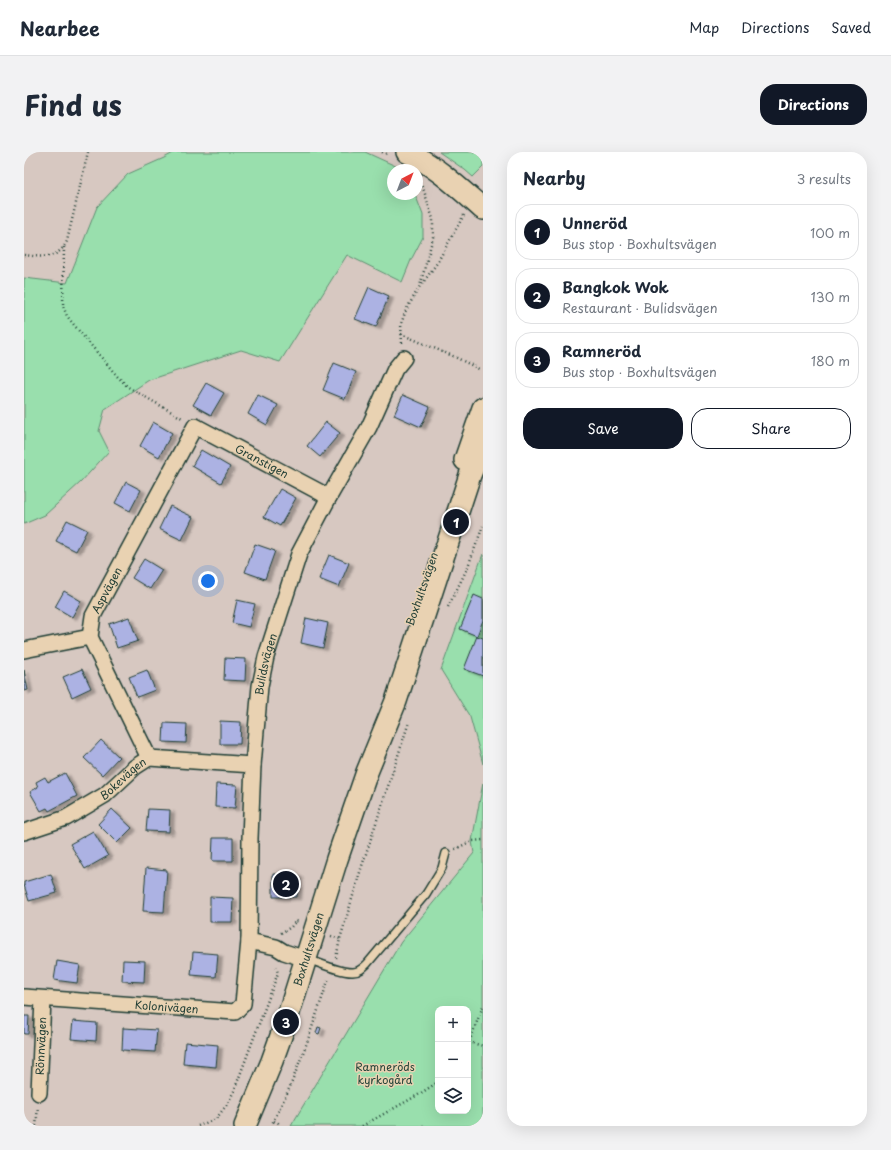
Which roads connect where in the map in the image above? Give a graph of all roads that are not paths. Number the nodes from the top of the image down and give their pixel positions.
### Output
1 (407, 152) edge
2 (474, 212) edge
3 (404, 358) road end
4 (483, 408) edge
5 (195, 426) joint
6 (483, 444) edge
7 (329, 497) junction
8 (90, 637) junction
9 (24, 650) edge
10 (149, 758) junction
11 (253, 765) junction
12 (367, 772) junction
13 (24, 832) edge
14 (446, 853) road end
15 (249, 941) junction
16 (306, 958) junction
17 (24, 998) edge
18 (43, 999) junction
19 (39, 1093) dead end
20 (245, 1126) edge

1 - 2 street
3 - 7 street, Bulidsvägen
4 - 12 street, Boxhultsvägen
5 - 7 street, Granstigen
5 - 8 street, Aspvägen
6 - 12 street, Boxhultsvägen
7 - 11 street, Bulidsvägen
8 - 9 street
8 - 10 street
10 - 11 street, Bokevägen
10 - 13 street, Bokevägen
11 - 15 street, Bulidsvägen
12 - 16 street, Boxhultsvägen
14 - 16 lane
15 - 16 street
15 - 18 street, Kolonivägen
16 - 20 street, Boxhultsvägen
17 - 18 street, Kolonivägen
18 - 19 street, Rönnvägen

